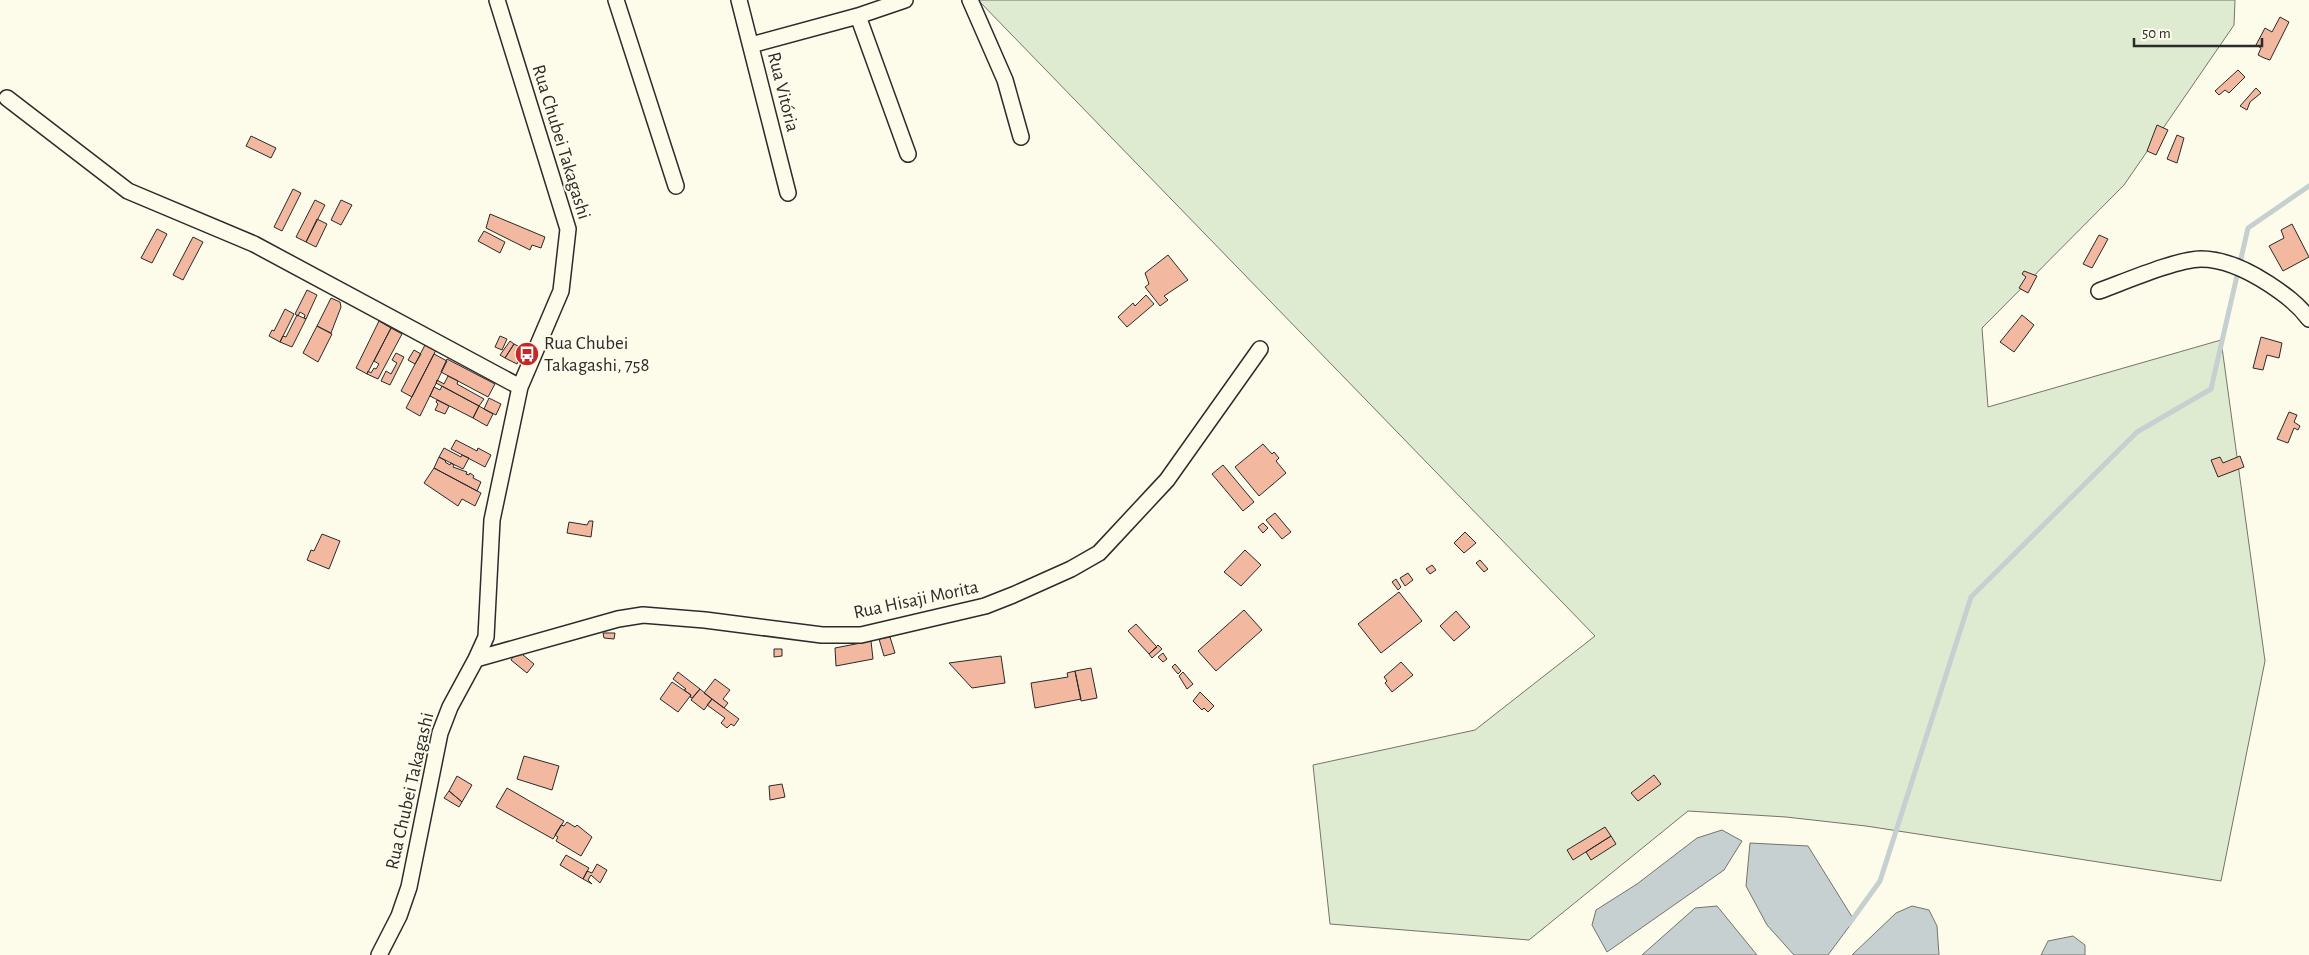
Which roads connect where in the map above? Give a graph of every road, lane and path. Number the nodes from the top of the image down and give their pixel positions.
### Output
1 (498, 0) edge
2 (616, 0) edge
3 (739, 0) edge
4 (905, 0) edge
5 (970, 0) edge
6 (858, 16) junction
7 (751, 45) junction
8 (7, 98) dead end
9 (1021, 138) dead end
10 (908, 154) dead end
11 (676, 186) dead end
12 (788, 193) dead end
13 (2099, 291) dead end
14 (2309, 297) edge
15 (2306, 315) edge
16 (1260, 349) dead end
17 (520, 387) junction
18 (476, 659) junction
19 (379, 955) edge

1 - 17 street, Rua Chubei Takagashi
2 - 11 street
3 - 7 street, Rua Vitória
4 - 6 street
5 - 9 street
6 - 7 street
6 - 10 street
7 - 12 street, Rua Vitória
8 - 17 street
13 - 15 street
14 - 15 street
16 - 18 street, Rua Hisaji Morita
17 - 18 street, Rua Chubei Takagashi
18 - 19 street, Rua Chubei Takagashi

